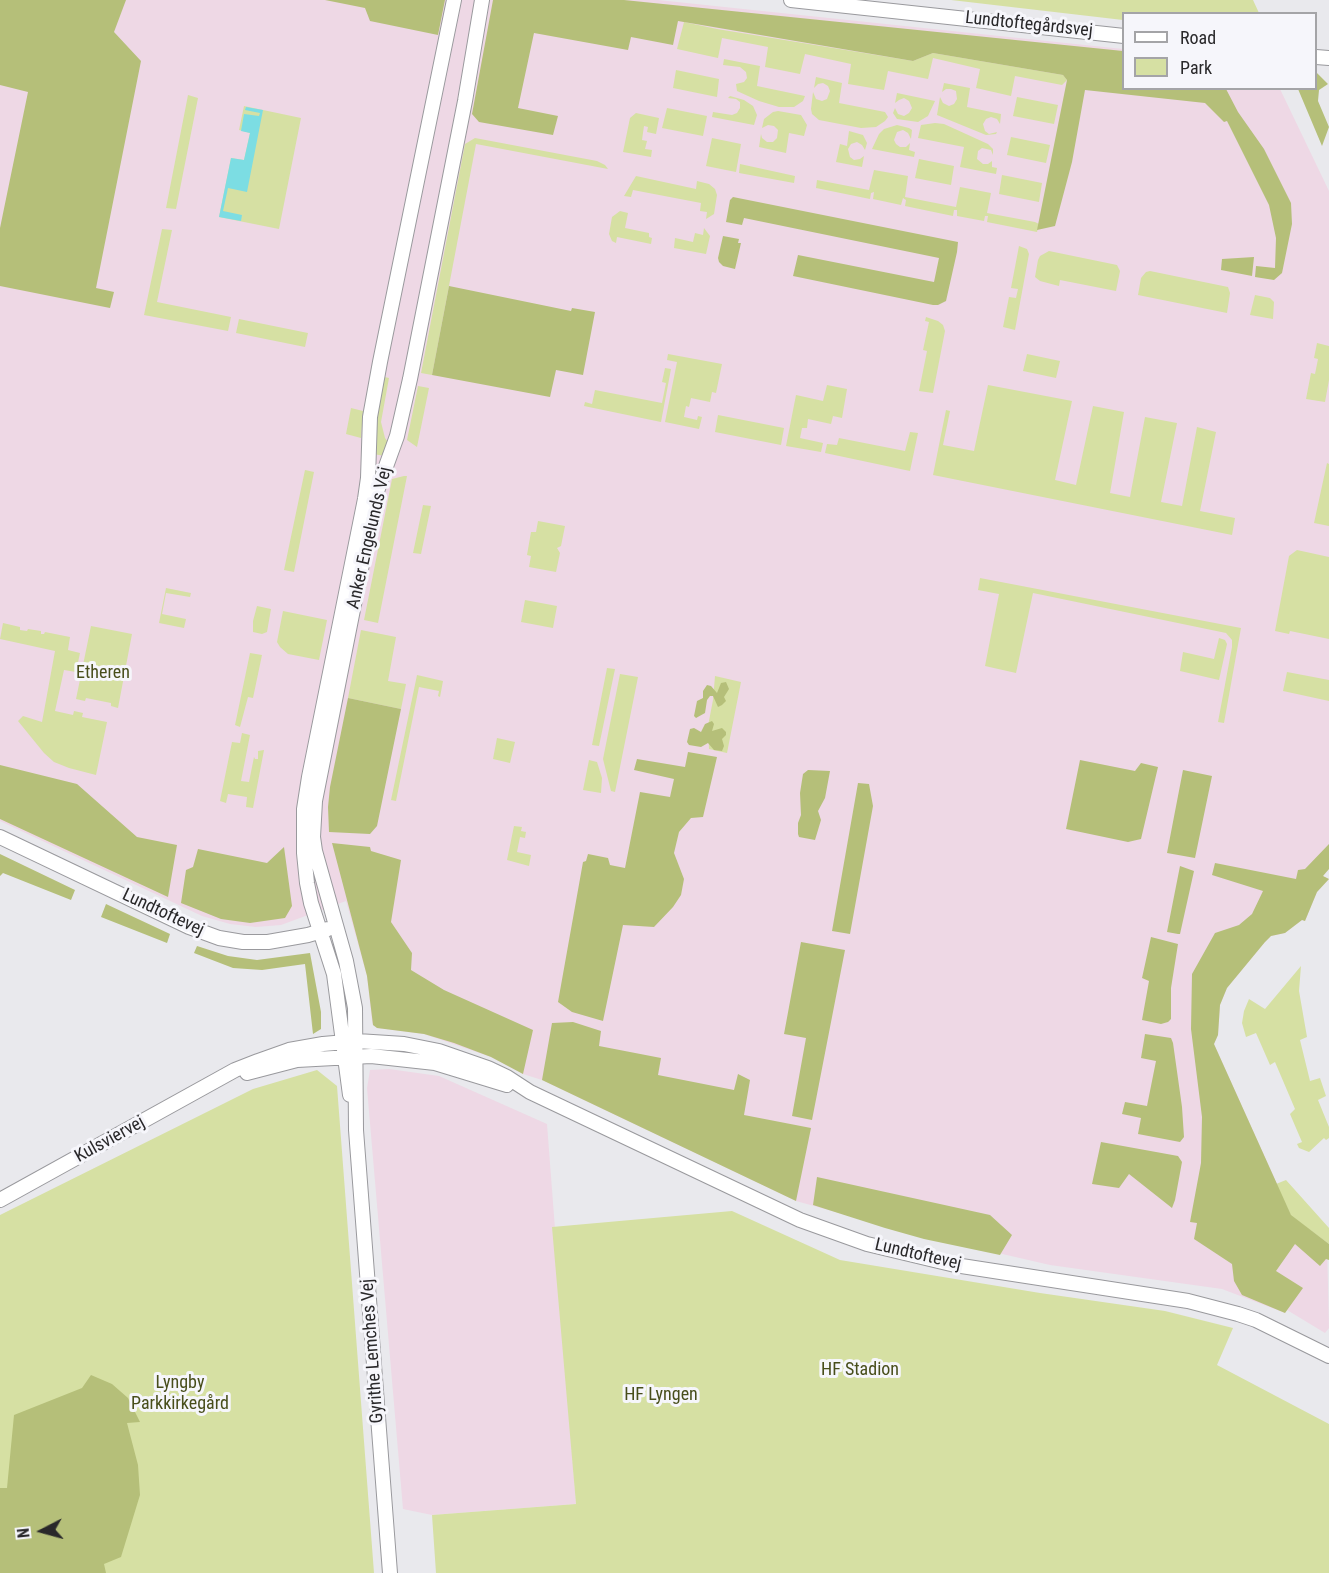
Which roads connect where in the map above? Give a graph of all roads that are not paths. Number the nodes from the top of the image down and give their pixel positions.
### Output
1 (454, 0) edge
2 (482, 0) edge
3 (791, 0) edge
4 (1122, 36) edge
5 (0, 837) edge
6 (336, 927) junction
7 (321, 932) junction
8 (350, 1049) junction
9 (0, 1200) edge
10 (1329, 1356) edge
11 (390, 1573) edge

1 - 7 street, Anker Engelunds Vej
2 - 6 street, Anker Engelunds Vej
3 - 4 street, Lundtoftegårdsvej
5 - 7 street, Lundtoftevej
6 - 7 street, Lundtoftevej
6 - 8 street, Anker Engelunds Vej
7 - 8 street, Anker Engelunds Vej
8 - 9 street, Kulsviervej
8 - 10 street, Lundtoftevej
8 - 11 street, Gyrithe Lemches Vej

